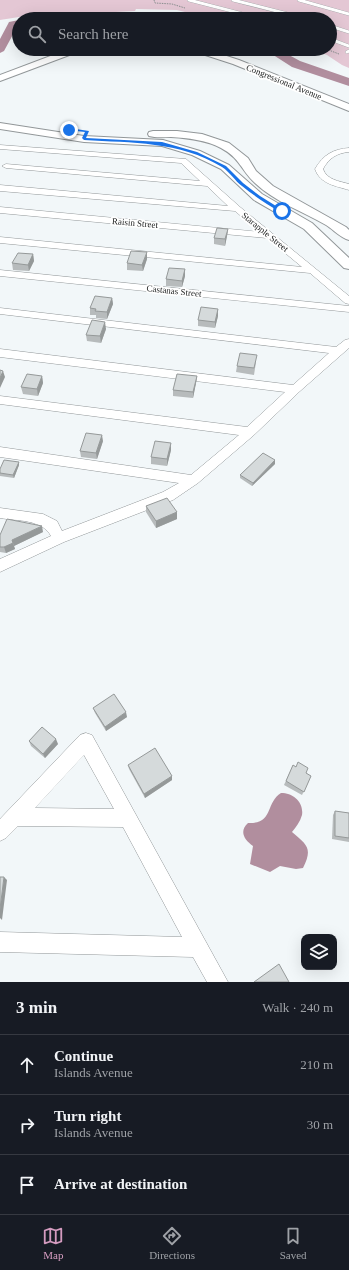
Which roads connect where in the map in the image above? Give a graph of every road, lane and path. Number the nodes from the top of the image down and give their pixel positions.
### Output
1 (189, 0) edge
2 (233, 0) edge
3 (299, 0) edge
4 (236, 12) edge
5 (280, 12) edge
6 (349, 14) edge
7 (337, 28) edge
8 (349, 32) edge
9 (337, 42) edge
10 (349, 46) edge
11 (337, 53) edge
12 (341, 54) dead end
13 (46, 56) edge
14 (58, 56) edge
15 (218, 56) edge
16 (231, 56) edge
17 (0, 73) edge
18 (0, 78) edge
19 (349, 102) edge
20 (349, 108) edge
21 (0, 118) edge
22 (0, 126) edge
23 (86, 135) junction
24 (0, 147) edge
25 (349, 150) edge
26 (12, 157) junction
27 (0, 174) edge
28 (208, 184) junction
29 (349, 187) edge
30 (0, 188) edge
31 (237, 209) junction
32 (0, 210) edge
33 (270, 236) junction
34 (349, 236) edge
35 (0, 240) edge
36 (349, 264) edge
37 (314, 271) junction
38 (0, 274) edge
39 (349, 301) edge
40 (349, 309) edge
41 (0, 311) edge
42 (349, 342) edge
43 (338, 351) junction
44 (0, 353) edge
45 (295, 388) junction
46 (0, 400) edge
47 (250, 432) junction
48 (0, 452) edge
49 (193, 480) junction
50 (0, 513) edge
51 (59, 538) junction
52 (0, 566) edge
53 (14, 817) junction
54 (128, 818) junction
55 (0, 832) edge
56 (0, 942) edge
57 (199, 947) junction
58 (218, 982) edge

1 - 4 lane
2 - 5 lane
3 - 6 lane
7 - 8 lane
9 - 10 lane
11 - 12 path
13 - 17 street
14 - 18 street
15 - 20 street, Congressional Avenue
16 - 19 street, Congressional Avenue
21 - 23 street
22 - 23 street
23 - 34 street
23 - 36 street
24 - 26 street
25 - 29 street
26 - 27 street
26 - 28 street
26 - 28 street, Starapple Street
28 - 31 street, Starapple Street
30 - 31 street
31 - 33 street, Starapple Street
32 - 33 street, Raisin Street
33 - 37 street, Starapple Street
35 - 37 street
37 - 39 street, Starapple Street
38 - 40 street, Castanas Street
41 - 43 street
42 - 43 street
43 - 45 street
44 - 45 street
45 - 47 street
46 - 47 street
47 - 49 street
48 - 49 street
49 - 51 street
50 - 51 street
51 - 52 street
53 - 54 street
53 - 54 street
53 - 55 street
54 - 57 street
56 - 57 street
57 - 58 street

